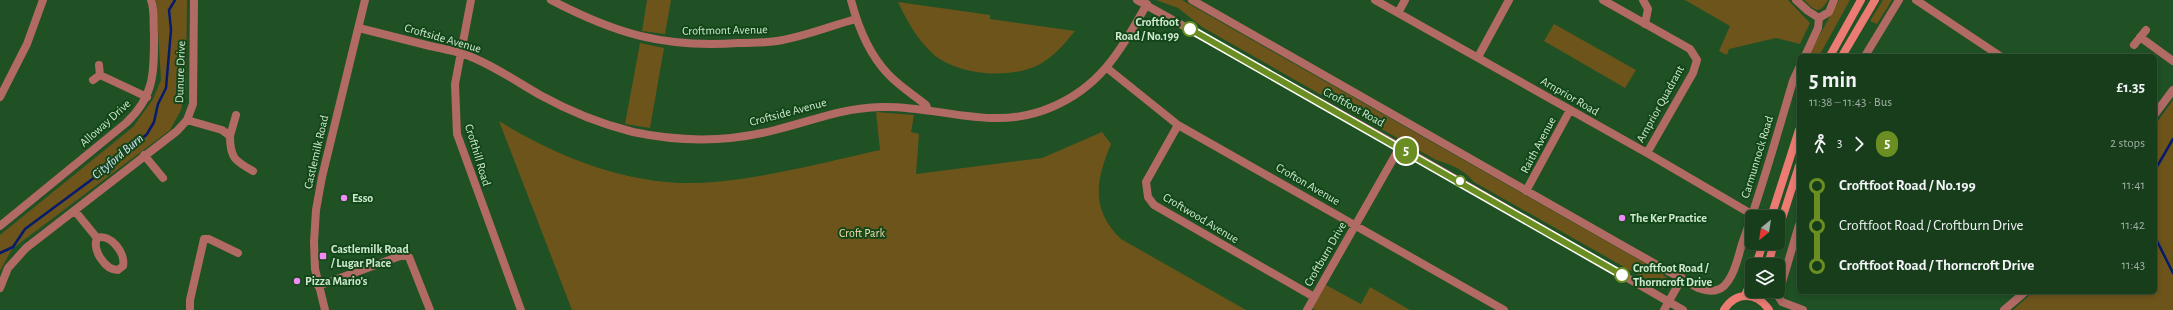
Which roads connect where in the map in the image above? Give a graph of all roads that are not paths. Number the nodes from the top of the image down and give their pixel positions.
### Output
1 (43, 0) edge
2 (151, 0) edge
3 (194, 0) edge
4 (365, 0) edge
5 (470, 0) edge
6 (551, 0) edge
7 (851, 0) edge
8 (1137, 0) edge
9 (1192, 0) edge
10 (1375, 0) edge
11 (1405, 0) edge
12 (1509, 0) edge
13 (1602, 0) edge
14 (1644, 0) edge
15 (1796, 0) edge
16 (1834, 0) edge
17 (1861, 0) edge
18 (1874, 0) edge
19 (1899, 0) edge
20 (1916, 0) edge
21 (1146, 4) junction
22 (1398, 13) junction
23 (856, 18) junction
24 (1819, 18) junction
25 (1645, 24) junction
26 (358, 28) junction
27 (2146, 30) dead end
28 (2140, 37) junction
29 (2134, 45) dead end
30 (459, 53) junction
31 (1806, 54) edge
32 (1831, 54) edge
33 (1843, 54) edge
34 (1866, 54) edge
35 (1996, 54) edge
36 (1478, 57) junction
37 (2173, 61) edge
38 (99, 65) dead end
39 (1107, 68) junction
40 (1797, 72) edge
41 (100, 75) junction
42 (93, 80) dead end
43 (2173, 90) edge
44 (0, 96) edge
45 (147, 96) junction
46 (928, 110) junction
47 (1570, 110) junction
48 (2157, 111) edge
49 (236, 115) dead end
50 (187, 120) junction
51 (1178, 125) junction
52 (230, 136) junction
53 (1797, 136) edge
54 (1400, 147) junction
55 (1647, 153) junction
56 (144, 155) junction
57 (253, 171) dead end
58 (1797, 172) edge
59 (164, 178) dead end
60 (1526, 191) junction
61 (1745, 210) edge
62 (1754, 210) edge
63 (1773, 210) edge
64 (1785, 210) edge
65 (75, 211) junction
66 (1355, 225) junction
67 (0, 226) edge
68 (1797, 232) edge
69 (1745, 237) edge
70 (97, 238) dead end
71 (238, 253) dead end
72 (1682, 278) junction
73 (318, 286) junction
74 (0, 288) edge
75 (1713, 291) joint
76 (2022, 294) edge
77 (1745, 295) edge
78 (1314, 297) junction
79 (1755, 298) edge
80 (1761, 300) joint
81 (1669, 302) junction
82 (1792, 308) edge
83 (190, 310) edge
84 (325, 310) edge
85 (430, 310) edge
86 (521, 310) edge
87 (1307, 310) edge
88 (1504, 310) edge
89 (1664, 310) edge
90 (1683, 310) edge
91 (1724, 310) edge
92 (1769, 310) edge
93 (1803, 310) edge
94 (2004, 310) edge

1 - 44 street
2 - 45 street, Alloway Drive
3 - 50 street, Dunure Drive
4 - 26 street, Castlemilk Road
5 - 30 street, Crofthill Road
6 - 23 street, Croftmont Avenue
7 - 23 street
8 - 21 street, Croftfoot Road
9 - 60 street, Croftfoot Road
10 - 22 street, Arnprior Road
11 - 22 street
12 - 36 street
13 - 25 street, Arnprior Quadrant
14 - 25 street
15 - 24 street
16 - 24 street
17 - 32 main road
18 - 33 main road
19 - 34 street
20 - 35 street
21 - 39 street, Croftside Avenue
21 - 54 street, Croftfoot Road
22 - 36 street, Arnprior Road
23 - 46 street
24 - 31 street
25 - 55 street, Arnprior Quadrant
26 - 30 street, Croftside Avenue
26 - 73 street, Castlemilk Road
27 - 28 street
28 - 29 street
28 - 37 street
30 - 46 street, Croftside Avenue
30 - 86 street, Crofthill Road
36 - 47 street, Arnprior Road
38 - 41 street
39 - 46 street, Croftside Avenue
39 - 51 street, Crofton Avenue
40 - 62 street, Carmunnock Road
41 - 42 street
41 - 45 street
43 - 48 street
45 - 67 street, Alloway Drive
47 - 55 street, Arnprior Road
47 - 60 street, Raith Avenue
49 - 52 street
50 - 52 street
50 - 56 street, Dunure Drive
51 - 66 street, Crofton Avenue
51 - 78 street, Croftwood Avenue
52 - 57 street
53 - 63 main road
54 - 66 street, Croftburn Drive
54 - 81 street, Croftfoot Road
55 - 61 street, Arnprior Road
56 - 59 street
56 - 65 street, Dunure Drive
58 - 64 main road
60 - 72 street, Croftfoot Road
65 - 70 street
65 - 74 street, Dunure Drive
66 - 78 street, Croftburn Drive
66 - 88 street, Crofton Avenue
68 - 82 street
69 - 75 street, Carmunnock Road
71 - 83 street
72 - 75 street, Croftfoot Road
72 - 81 street
73 - 84 street, Castlemilk Road
73 - 85 street
76 - 94 street
77 - 91 main road
78 - 87 street, Croftburn Drive
79 - 80 main road
80 - 92 main road
81 - 89 street
81 - 90 street, Croftfoot Road
82 - 93 street

